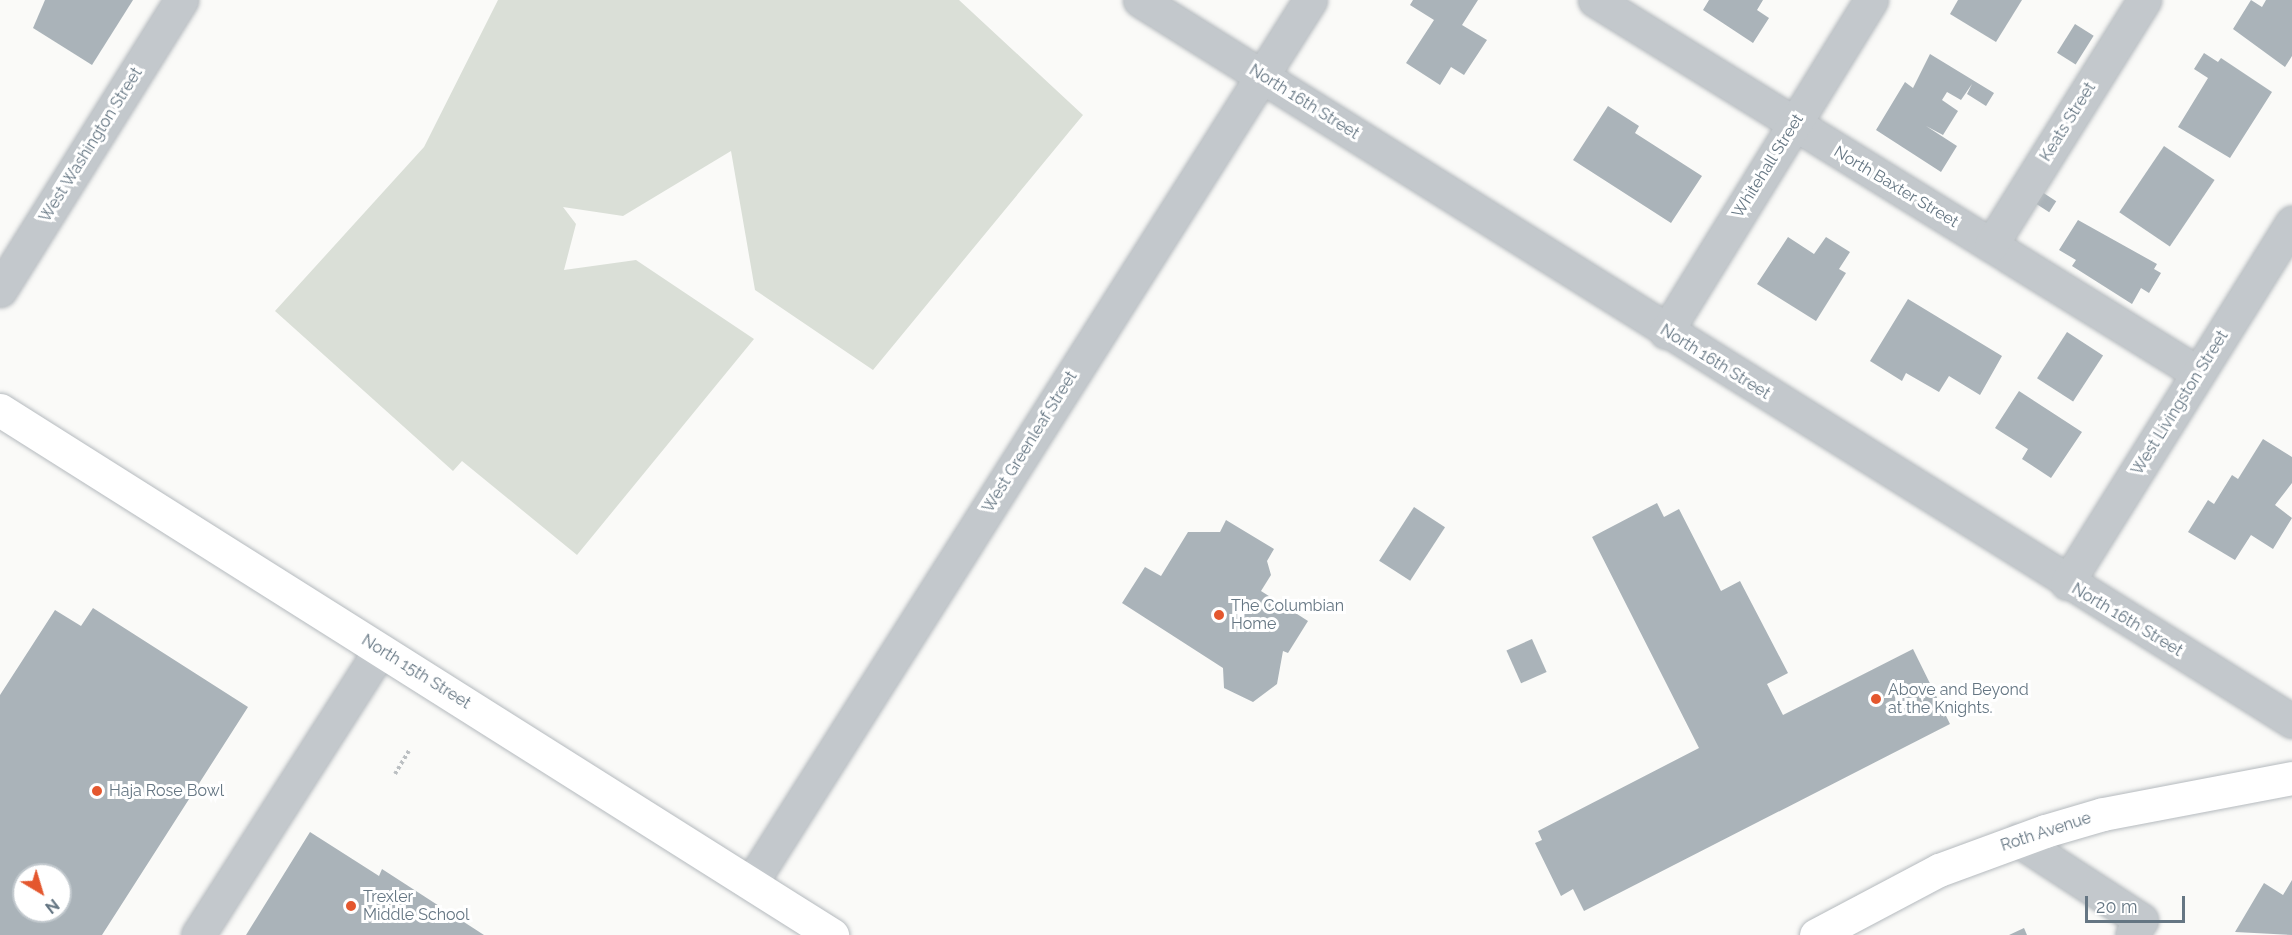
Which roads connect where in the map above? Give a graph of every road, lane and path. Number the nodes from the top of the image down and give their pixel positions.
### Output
1 (182, 0) edge
2 (1140, 0) edge
3 (1310, 0) edge
4 (1595, 0) edge
5 (1871, 0) edge
6 (2144, 0) edge
7 (1262, 76) junction
8 (1794, 125) junction
9 (2292, 223) edge
10 (1991, 244) junction
11 (0, 290) edge
12 (1666, 332) junction
13 (2198, 373) junction
14 (5, 416) edge
15 (2067, 583) junction
16 (380, 650) junction
17 (2292, 721) edge
18 (409, 751) dead end
19 (395, 774) dead end
20 (2292, 778) edge
21 (2018, 840) junction
22 (751, 883) junction
23 (2136, 927) edge
24 (198, 935) edge
25 (832, 935) edge
26 (1816, 935) edge

1 - 11 street, West Washington Street
2 - 7 street, North 16th Street
3 - 7 street, West Greenleaf Street
4 - 8 street, North Baxter Street
5 - 8 street, Whitehall Street
6 - 10 street, Keats Street
7 - 12 street, North 16th Street
7 - 22 street, West Greenleaf Street
8 - 10 street, North Baxter Street
8 - 12 street, Whitehall Street
9 - 13 street, West Livingston Street
10 - 13 street, North Baxter Street
12 - 15 street, North 16th Street
13 - 15 street, West Livingston Street
14 - 16 main road, North 15th Street
15 - 17 street, North 16th Street
16 - 22 main road, North 15th Street
16 - 24 street
18 - 19 path
20 - 21 main road, Roth Avenue
21 - 23 street
21 - 26 main road, Roth Avenue
22 - 25 main road, North 15th Street

